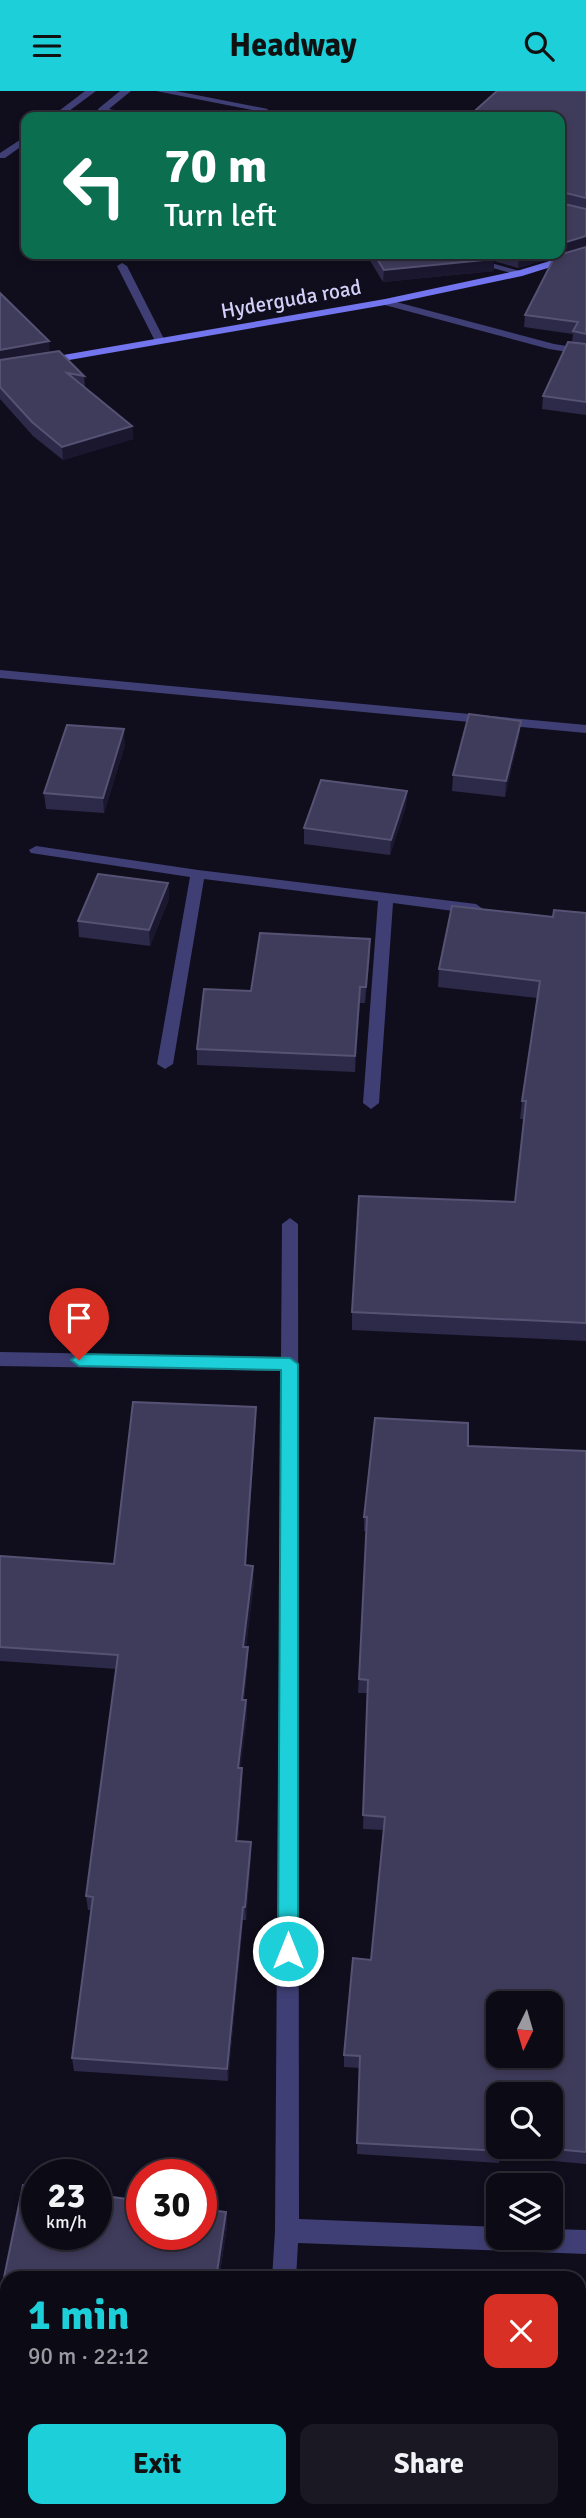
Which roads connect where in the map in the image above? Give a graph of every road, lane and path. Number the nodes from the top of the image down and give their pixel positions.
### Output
1 (91, 91) edge
2 (127, 91) edge
3 (161, 91) edge
4 (80, 99) junction
5 (110, 104) junction
6 (62, 112) edge
7 (109, 112) edge
8 (261, 112) edge
9 (21, 143) edge
10 (2, 156) dead end
11 (586, 253) edge
12 (467, 259) edge
13 (122, 266) dead end
14 (522, 273) junction
15 (385, 302) junction
16 (160, 341) junction
17 (586, 352) edge
18 (0, 369) edge
19 (0, 674) edge
20 (586, 729) edge
21 (36, 850) dead end
22 (198, 874) junction
23 (386, 897) junction
24 (493, 912) edge
25 (166, 1064) dead end
26 (371, 1103) dead end
27 (290, 1224) dead end
28 (0, 1359) edge
29 (290, 1364) junction
30 (288, 2231) junction
31 (586, 2242) edge
32 (285, 2271) edge

1 - 4 street
2 - 5 street
3 - 8 street
4 - 5 street
4 - 6 street
5 - 7 street
9 - 10 street
11 - 14 street, Hyderguda road
12 - 14 street
13 - 16 street
14 - 15 street, Hyderguda road
15 - 16 street, Hyderguda road
15 - 17 street
16 - 18 street, Hyderguda road
19 - 20 street
21 - 22 street
22 - 23 street
22 - 25 street
23 - 24 street
23 - 26 street
27 - 29 street
28 - 29 street
29 - 30 street
30 - 31 street
30 - 32 street

